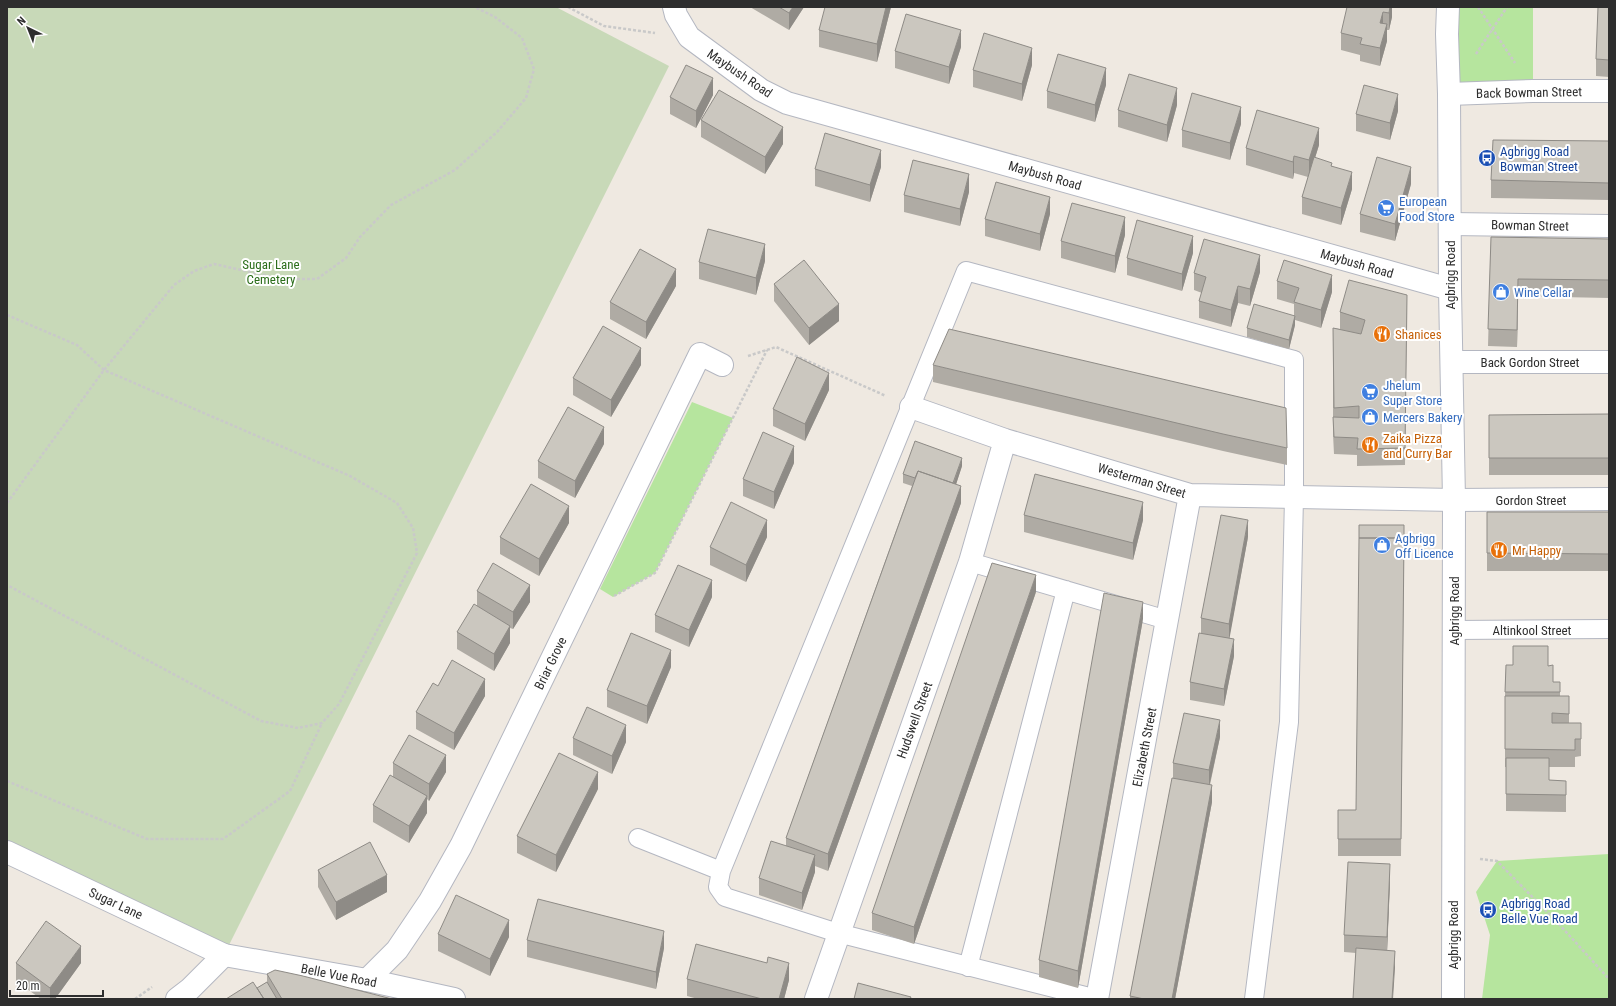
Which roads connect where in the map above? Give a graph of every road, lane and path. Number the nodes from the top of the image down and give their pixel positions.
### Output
1 (474, 7) edge
2 (568, 7) edge
3 (674, 7) edge
4 (1448, 7) edge
5 (1478, 7) edge
6 (1507, 7) edge
7 (1493, 29) junction
8 (689, 37) junction
9 (1475, 55) dead end
10 (1533, 91) junction
11 (1609, 91) edge
12 (1449, 94) junction
13 (1450, 224) junction
14 (1609, 226) edge
15 (1450, 289) junction
16 (7, 315) edge
17 (768, 350) junction
18 (1452, 362) junction
19 (1609, 362) edge
20 (722, 365) joint
21 (104, 370) junction
22 (911, 407) junction
23 (1005, 440) junction
24 (1190, 495) junction
25 (1294, 497) junction
26 (1609, 499) edge
27 (1454, 500) junction
28 (7, 503) edge
29 (970, 562) junction
30 (7, 585) edge
31 (1066, 590) junction
32 (613, 596) dead end
33 (1167, 620) junction
34 (1609, 629) edge
35 (1454, 630) junction
36 (322, 723) junction
37 (7, 781) edge
38 (638, 838) dead end
39 (8, 855) edge
40 (1454, 857) junction
41 (720, 871) junction
42 (838, 934) junction
43 (224, 954) junction
44 (968, 967) junction
45 (1609, 979) edge
46 (367, 980) junction
47 (177, 999) edge
48 (454, 999) edge
49 (816, 999) edge
50 (1097, 999) edge
51 (1254, 999) edge
52 (1453, 999) edge

1 - 21 path
2 - 8 path
3 - 8 street, Maybush Road
4 - 12 street, Agbrigg Road
5 - 7 path
6 - 7 path
7 - 9 path
7 - 10 path
8 - 15 street, Maybush Road
10 - 11 street, Back Bowman Street
10 - 12 street, Back Bowman Street
12 - 13 street, Agbrigg Road
13 - 14 street, Bowman Street
13 - 15 street, Agbrigg Road
15 - 18 street, Agbrigg Road
16 - 21 path
17 - 20 path
17 - 22 path
17 - 32 path
18 - 19 street, Back Gordon Street
18 - 27 street, Agbrigg Road
20 - 46 street, Briar Grove
21 - 28 path
21 - 36 path
22 - 23 street, Westerman Street
22 - 25 lane
22 - 41 lane
23 - 24 street, Westerman Street
23 - 29 street, Hudswell Street
24 - 25 street, Westerman Street
24 - 33 street, Elizabeth Street
25 - 27 street, Westerman Street
25 - 51 lane
26 - 27 street, Gordon Street
27 - 35 street, Agbrigg Road
29 - 31 lane
29 - 42 street, Hudswell Street
30 - 36 path
31 - 33 lane
31 - 44 lane
33 - 50 street, Elizabeth Street
34 - 35 lane, Altinkool Street
35 - 40 street, Agbrigg Road
36 - 37 path
38 - 41 lane
39 - 43 street, Sugar Lane
40 - 45 path
40 - 52 street, Agbrigg Road
41 - 42 lane
42 - 44 lane
42 - 49 street, Hudswell Street
43 - 46 street, Belle Vue Road
43 - 47 street
44 - 50 lane
46 - 48 street, Belle Vue Road

